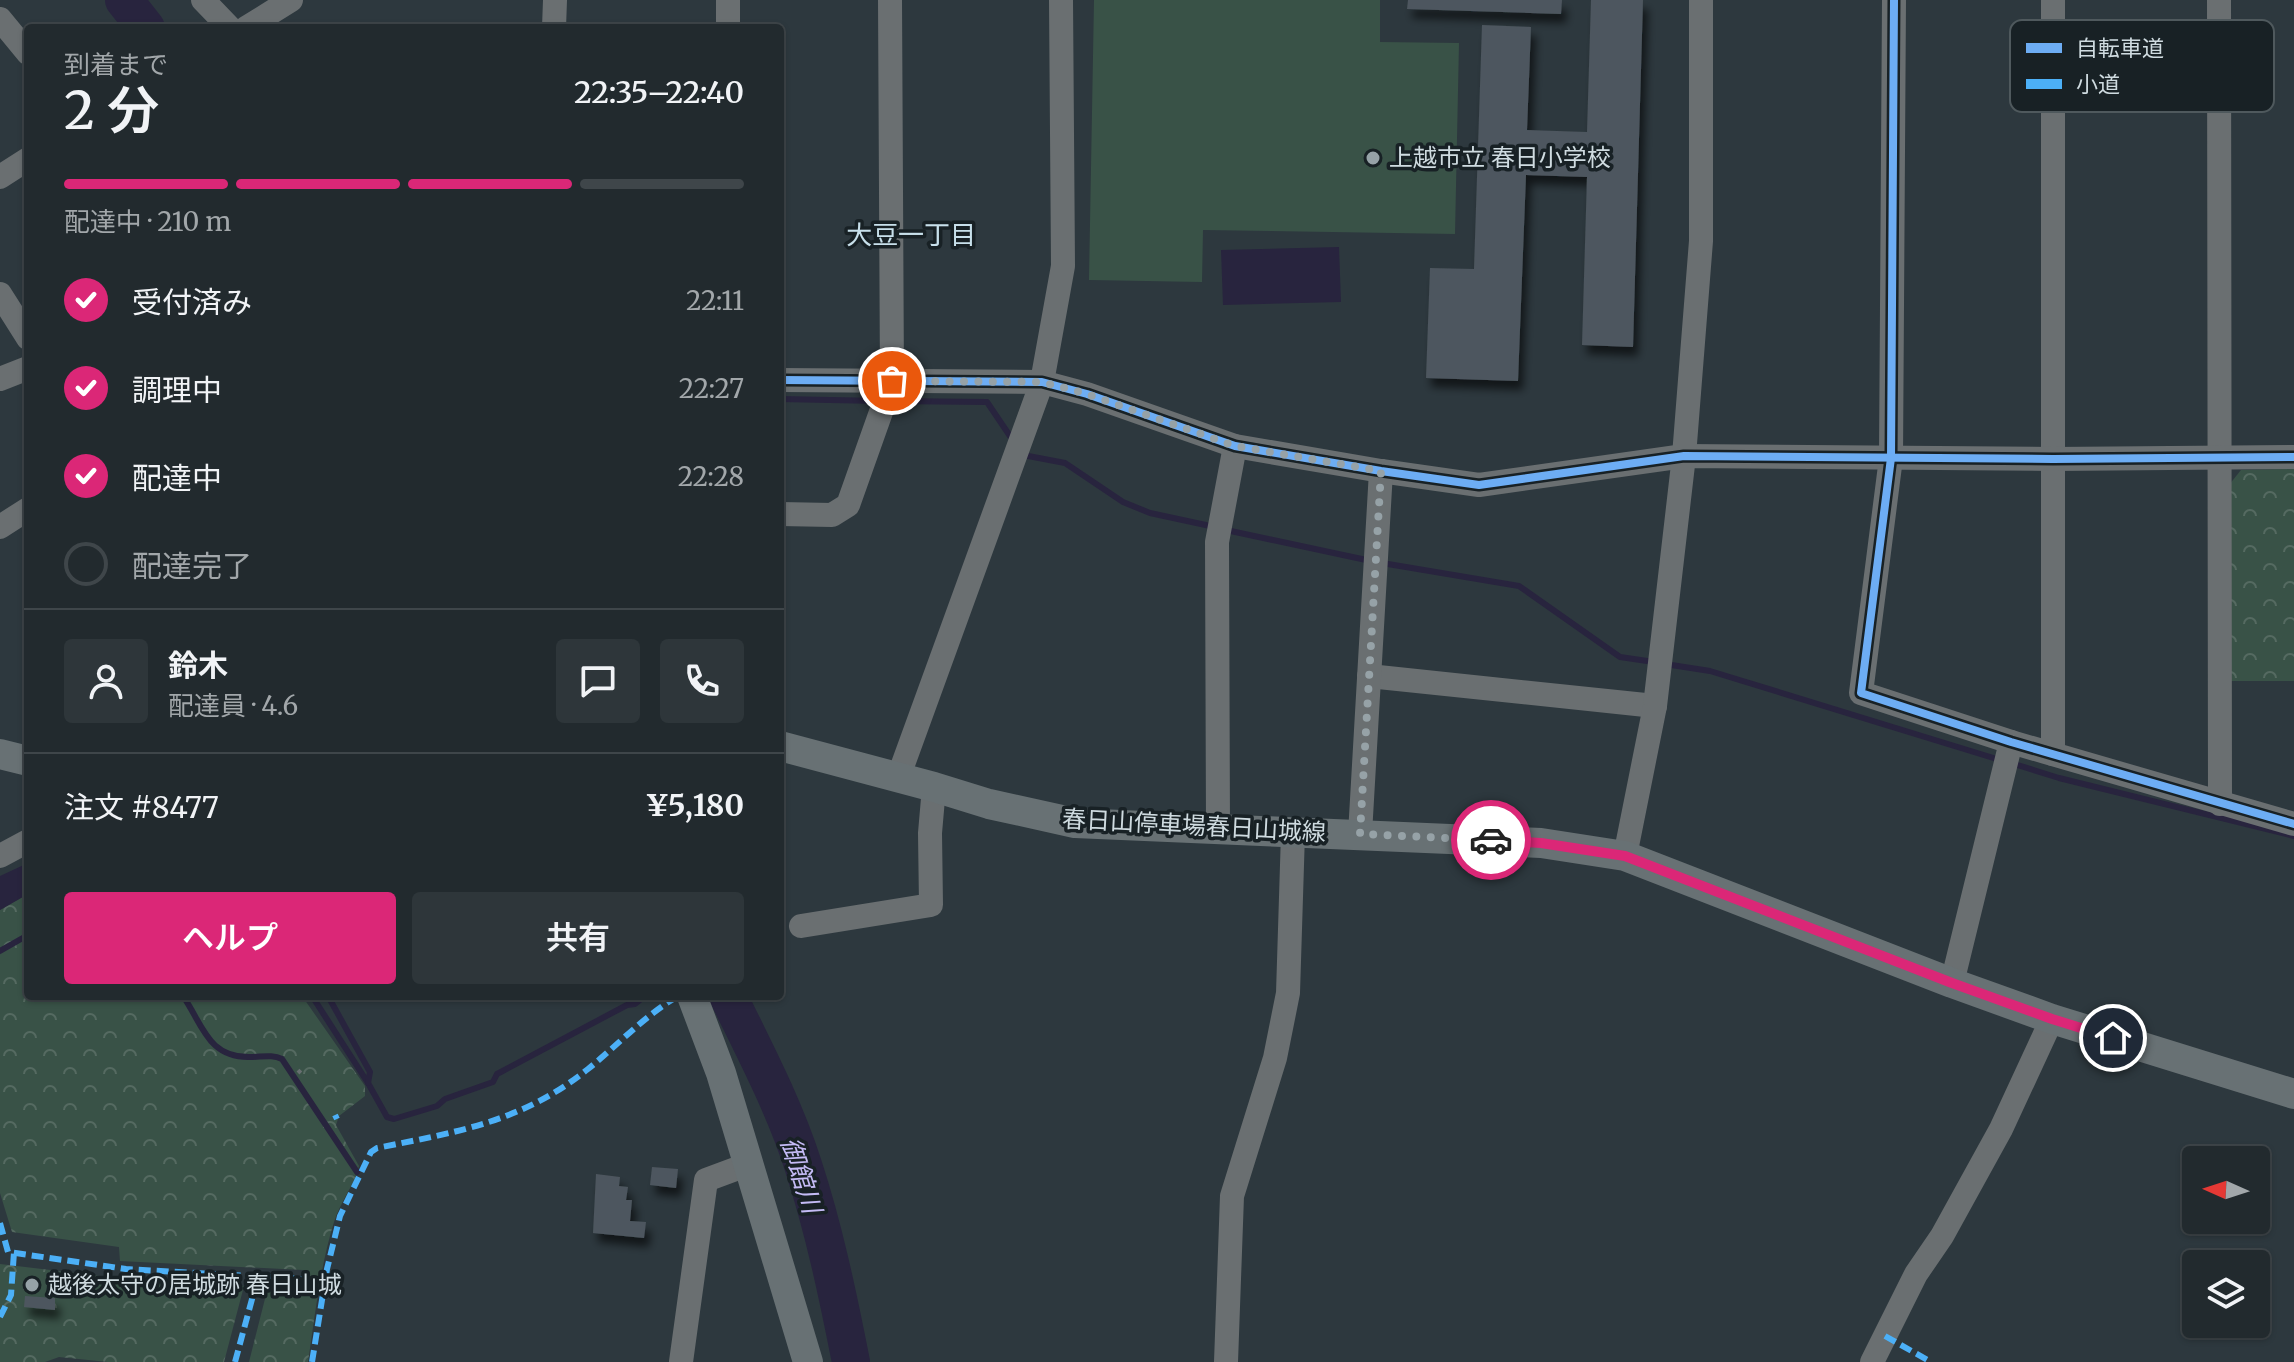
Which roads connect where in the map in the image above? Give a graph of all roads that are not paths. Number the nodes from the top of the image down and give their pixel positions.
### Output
1 (203, 0) edge
2 (291, 0) edge
3 (555, 0) edge
4 (728, 0) edge
5 (890, 0) edge
6 (1061, 0) edge
7 (1701, 0) edge
8 (1894, 0) edge
9 (0, 19) edge
10 (226, 24) edge
11 (252, 24) edge
12 (554, 24) edge
13 (728, 24) edge
14 (24, 48) edge
15 (2053, 112) edge
16 (2219, 112) edge
17 (0, 294) edge
18 (24, 332) edge
19 (24, 370) edge
20 (0, 379) edge
21 (784, 380) edge
22 (892, 381) junction
23 (1042, 382) junction
24 (1235, 446) junction
25 (1684, 456) junction
26 (2219, 457) junction
27 (2294, 457) edge
28 (1891, 458) junction
29 (2053, 459) junction
30 (1381, 471) junction
31 (24, 512) edge
32 (784, 514) edge
33 (0, 527) edge
34 (1369, 676) junction
35 (1655, 706) junction
36 (2011, 742) junction
37 (784, 747) edge
38 (0, 754) edge
39 (2053, 754) junction
40 (24, 760) edge
41 (898, 778) junction
42 (934, 787) junction
43 (2220, 804) junction
44 (2294, 824) edge
45 (1218, 828) junction
46 (1293, 833) junction
47 (1360, 834) junction
48 (24, 843) edge
49 (0, 856) edge
50 (1625, 856) junction
51 (801, 926) dead end
52 (1952, 983) junction
53 (694, 1000) edge
54 (2052, 1019) junction
55 (2294, 1094) edge
56 (749, 1164) junction
57 (681, 1362) edge
58 (808, 1362) edge
59 (1226, 1362) edge
60 (1872, 1362) edge

1 - 10 street
2 - 11 street
3 - 12 street
4 - 13 street
5 - 22 street
6 - 23 street
7 - 25 street
8 - 28 street
9 - 14 street
15 - 29 street
16 - 26 street
17 - 18 street
19 - 20 street
21 - 22 street
22 - 23 street
22 - 32 street
23 - 24 street
23 - 41 street
24 - 30 street
24 - 45 street
25 - 28 street
25 - 30 street
25 - 35 street
26 - 27 street
26 - 29 street
26 - 43 street
28 - 29 street
28 - 36 street
29 - 39 street
30 - 34 street
31 - 33 street
34 - 35 street
34 - 47 street
35 - 50 street
36 - 39 street
36 - 52 street
37 - 41 main road, 春日山停車場春日山城線
38 - 40 main road
39 - 43 street
41 - 42 main road, 春日山停車場春日山城線
42 - 45 main road, 春日山停車場春日山城線
42 - 51 street
43 - 44 street
45 - 46 main road, 春日山停車場春日山城線
46 - 47 main road, 春日山停車場春日山城線
46 - 59 street
47 - 50 main road, 春日山停車場春日山城線
48 - 49 street
50 - 52 main road, 春日山停車場春日山城線
52 - 54 main road, 春日山停車場春日山城線
53 - 56 main road
54 - 55 main road, 春日山停車場春日山城線
54 - 60 street
56 - 57 street
56 - 58 main road

